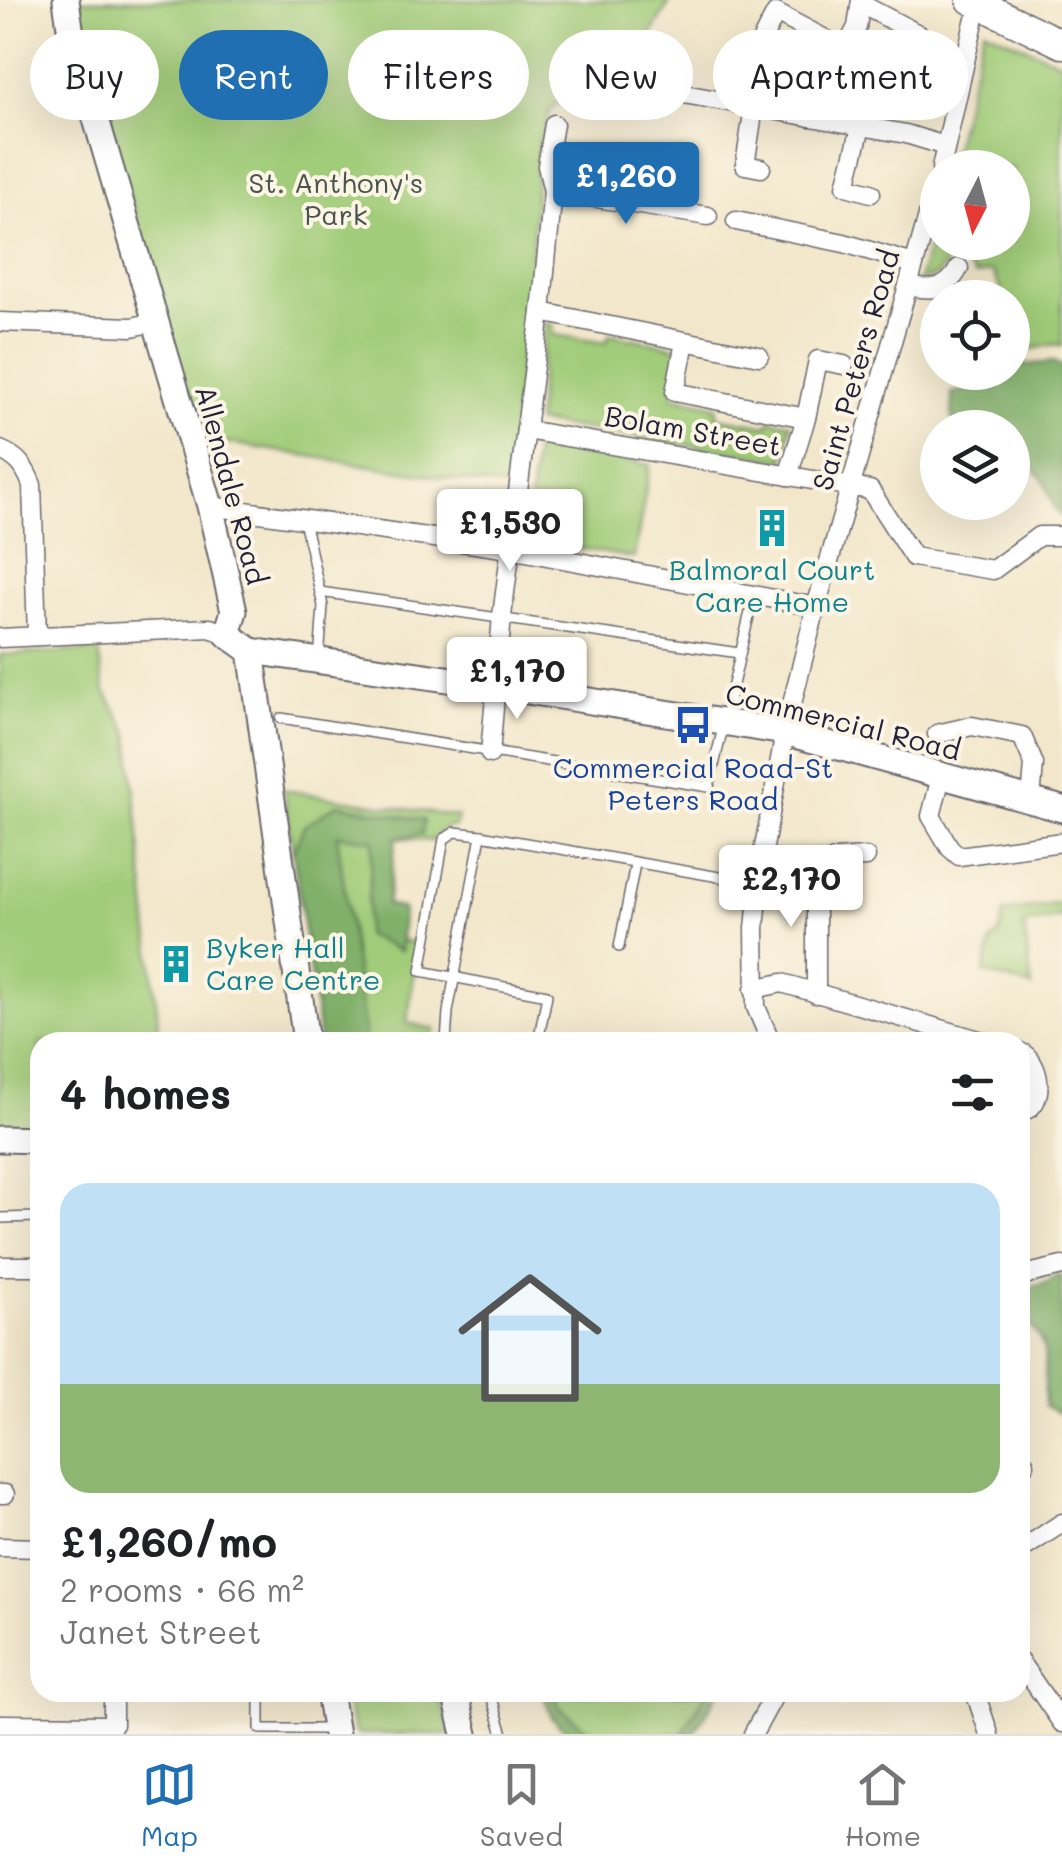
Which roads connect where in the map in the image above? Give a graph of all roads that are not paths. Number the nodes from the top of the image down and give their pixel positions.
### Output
1 (66, 0) edge
2 (861, 2) edge
3 (973, 11) edge
4 (767, 30) edge
5 (807, 30) edge
6 (854, 30) edge
7 (910, 30) edge
8 (1062, 44) edge
9 (752, 120) edge
10 (821, 120) edge
11 (554, 124) dead end
12 (860, 127) junction
13 (942, 144) dead end
14 (945, 150) edge
15 (761, 168) dead end
16 (552, 191) junction
17 (871, 192) dead end
18 (708, 216) dead end
19 (736, 221) dead end
20 (920, 243) edge
21 (914, 264) junction
22 (959, 268) dead end
23 (908, 286) junction
24 (541, 312) junction
25 (0, 322) edge
26 (155, 322) junction
27 (686, 342) junction
28 (759, 356) dead end
29 (844, 365) dead end
30 (806, 418) junction
31 (526, 430) junction
32 (0, 450) edge
33 (788, 476) junction
34 (851, 486) junction
35 (210, 506) junction
36 (304, 520) junction
37 (1062, 536) edge
38 (510, 550) junction
39 (320, 592) junction
40 (754, 595) junction
41 (816, 607) junction
42 (502, 616) junction
43 (226, 634) junction
44 (36, 636) junction
45 (0, 638) edge
46 (251, 651) junction
47 (738, 653) junction
48 (319, 660) junction
49 (496, 686) junction
50 (281, 718) dead end
51 (722, 722) junction
52 (785, 732) junction
53 (937, 734) dead end
54 (490, 754) junction
55 (941, 776) junction
56 (1031, 800) junction
57 (1062, 809) edge
58 (481, 835) junction
59 (1062, 842) edge
60 (866, 857) dead end
61 (779, 860) dead end
62 (636, 864) junction
63 (816, 868) junction
64 (759, 884) junction
65 (619, 948) dead end
66 (454, 977) junction
67 (754, 989) junction
68 (816, 994) junction
69 (305, 1032) edge
70 (447, 1032) edge
71 (540, 1032) edge
72 (767, 1032) edge
73 (951, 1032) edge
74 (1030, 1058) edge
75 (1030, 1107) edge
76 (0, 1139) edge
77 (30, 1140) edge
78 (30, 1217) edge
79 (0, 1218) edge
80 (0, 1266) edge
81 (30, 1266) edge
82 (1062, 1266) edge
83 (1030, 1274) edge
84 (1062, 1523) edge
85 (1030, 1544) edge
86 (0, 1547) edge
87 (30, 1548) edge
88 (1030, 1677) edge
89 (260, 1702) edge
90 (331, 1702) edge
91 (457, 1702) edge
92 (493, 1702) edge
93 (770, 1702) edge
94 (978, 1702) edge
95 (113, 1703) dead end
96 (0, 1724) edge
97 (1062, 1724) edge
98 (336, 1731) edge
99 (465, 1734) edge
100 (503, 1734) edge
101 (752, 1734) edge
102 (989, 1734) edge

1 - 26 main road, Allendale Road
2 - 6 street
2 - 7 street
3 - 8 main road
3 - 14 street
4 - 5 street
9 - 15 street
10 - 12 street
11 - 16 street
12 - 13 street
12 - 17 street
16 - 18 street
16 - 24 street
19 - 21 street
20 - 21 street, Saint Peters Road
21 - 23 street, Saint Peters Road
22 - 23 street
23 - 34 street, Saint Peters Road
24 - 27 street
24 - 31 street
25 - 26 street
26 - 35 main road, Allendale Road
27 - 28 street
27 - 30 street
29 - 30 street
30 - 33 street
31 - 33 street, Bolam Street
31 - 38 street
32 - 44 street
33 - 34 street, Bolam Street
34 - 37 street
34 - 41 street, Saint Peters Road
35 - 36 street
35 - 43 main road, Allendale Road
36 - 38 street
36 - 39 lane
38 - 40 street
38 - 42 street
39 - 42 lane
39 - 48 lane
40 - 41 street
40 - 47 lane
41 - 52 street, Saint Peters Road
42 - 47 lane
42 - 49 street
43 - 44 street
43 - 46 main road
44 - 45 street
46 - 48 main road, Commercial Road
46 - 69 main road
47 - 51 lane
48 - 49 main road, Commercial Road
49 - 51 main road, Commercial Road
49 - 54 street
50 - 54 lane
51 - 52 main road, Commercial Road
51 - 54 lane
52 - 55 main road, Commercial Road
52 - 64 street, Saint Peters Road
53 - 56 street
55 - 56 main road, Commercial Road
55 - 59 street
56 - 57 main road, Commercial Road
58 - 62 lane
58 - 66 lane
58 - 66 lane
60 - 63 street
61 - 63 street
62 - 64 lane
62 - 65 lane
63 - 68 street
64 - 67 street, Saint Peters Road
66 - 70 lane
66 - 71 lane
67 - 68 street
67 - 72 street, Saint Peters Road
68 - 73 street
74 - 75 street
76 - 77 main road
78 - 79 lane
80 - 81 street
82 - 83 street
84 - 85 street
86 - 87 street
88 - 97 street
89 - 98 lane
90 - 98 main road
91 - 99 main road
92 - 100 lane
93 - 101 street
94 - 102 street
95 - 96 street

